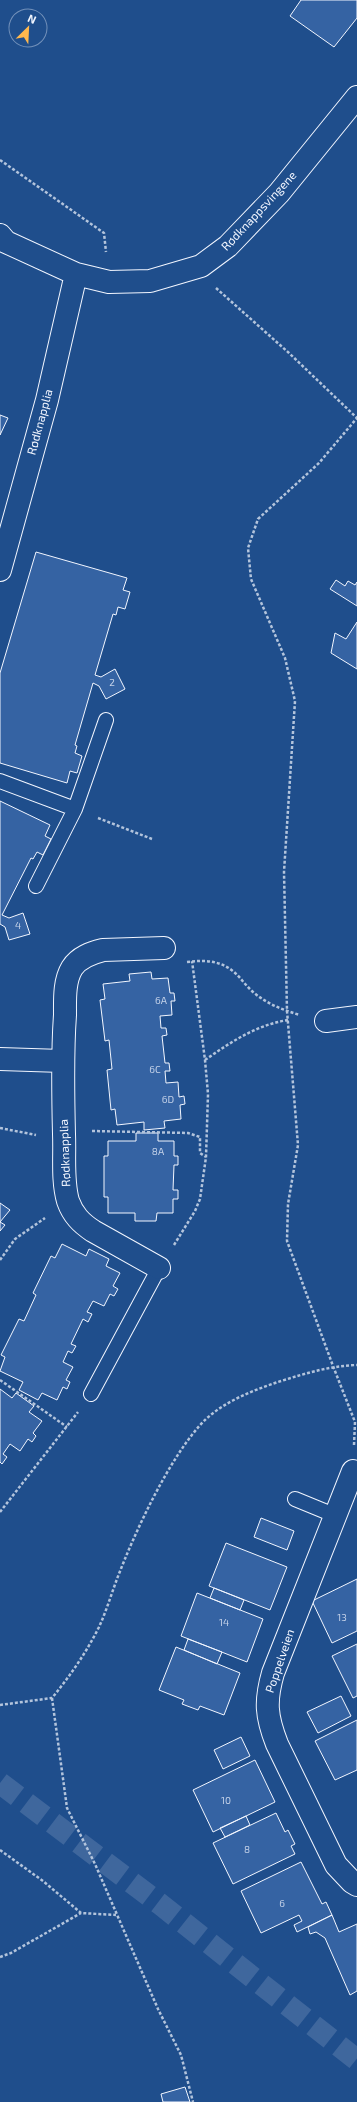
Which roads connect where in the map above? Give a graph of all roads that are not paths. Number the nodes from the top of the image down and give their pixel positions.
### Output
1 (357, 97) edge
2 (0, 235) edge
3 (76, 274) junction
4 (0, 570) edge
5 (106, 720) dead end
6 (0, 781) edge
7 (75, 809) junction
8 (36, 886) dead end
9 (164, 948) dead end
10 (357, 1017) edge
11 (326, 1021) dead end
12 (0, 1059) edge
13 (62, 1061) junction
14 (159, 1268) joint
15 (91, 1394) road end
16 (353, 1471) road end
17 (295, 1499) dead end
18 (334, 1516) junction
19 (357, 1885) edge

1 - 3 street, Rødknappsvingene
2 - 3 street, Rødknappsvingene
3 - 4 street, Rødknapplia
5 - 7 lane
6 - 7 lane
7 - 8 lane
9 - 13 street, Rødknapplia
10 - 11 street
12 - 13 street
13 - 14 street, Rødknapplia
14 - 15 lane
16 - 18 street, Poppelveien
17 - 18 lane
18 - 19 street, Poppelveien

